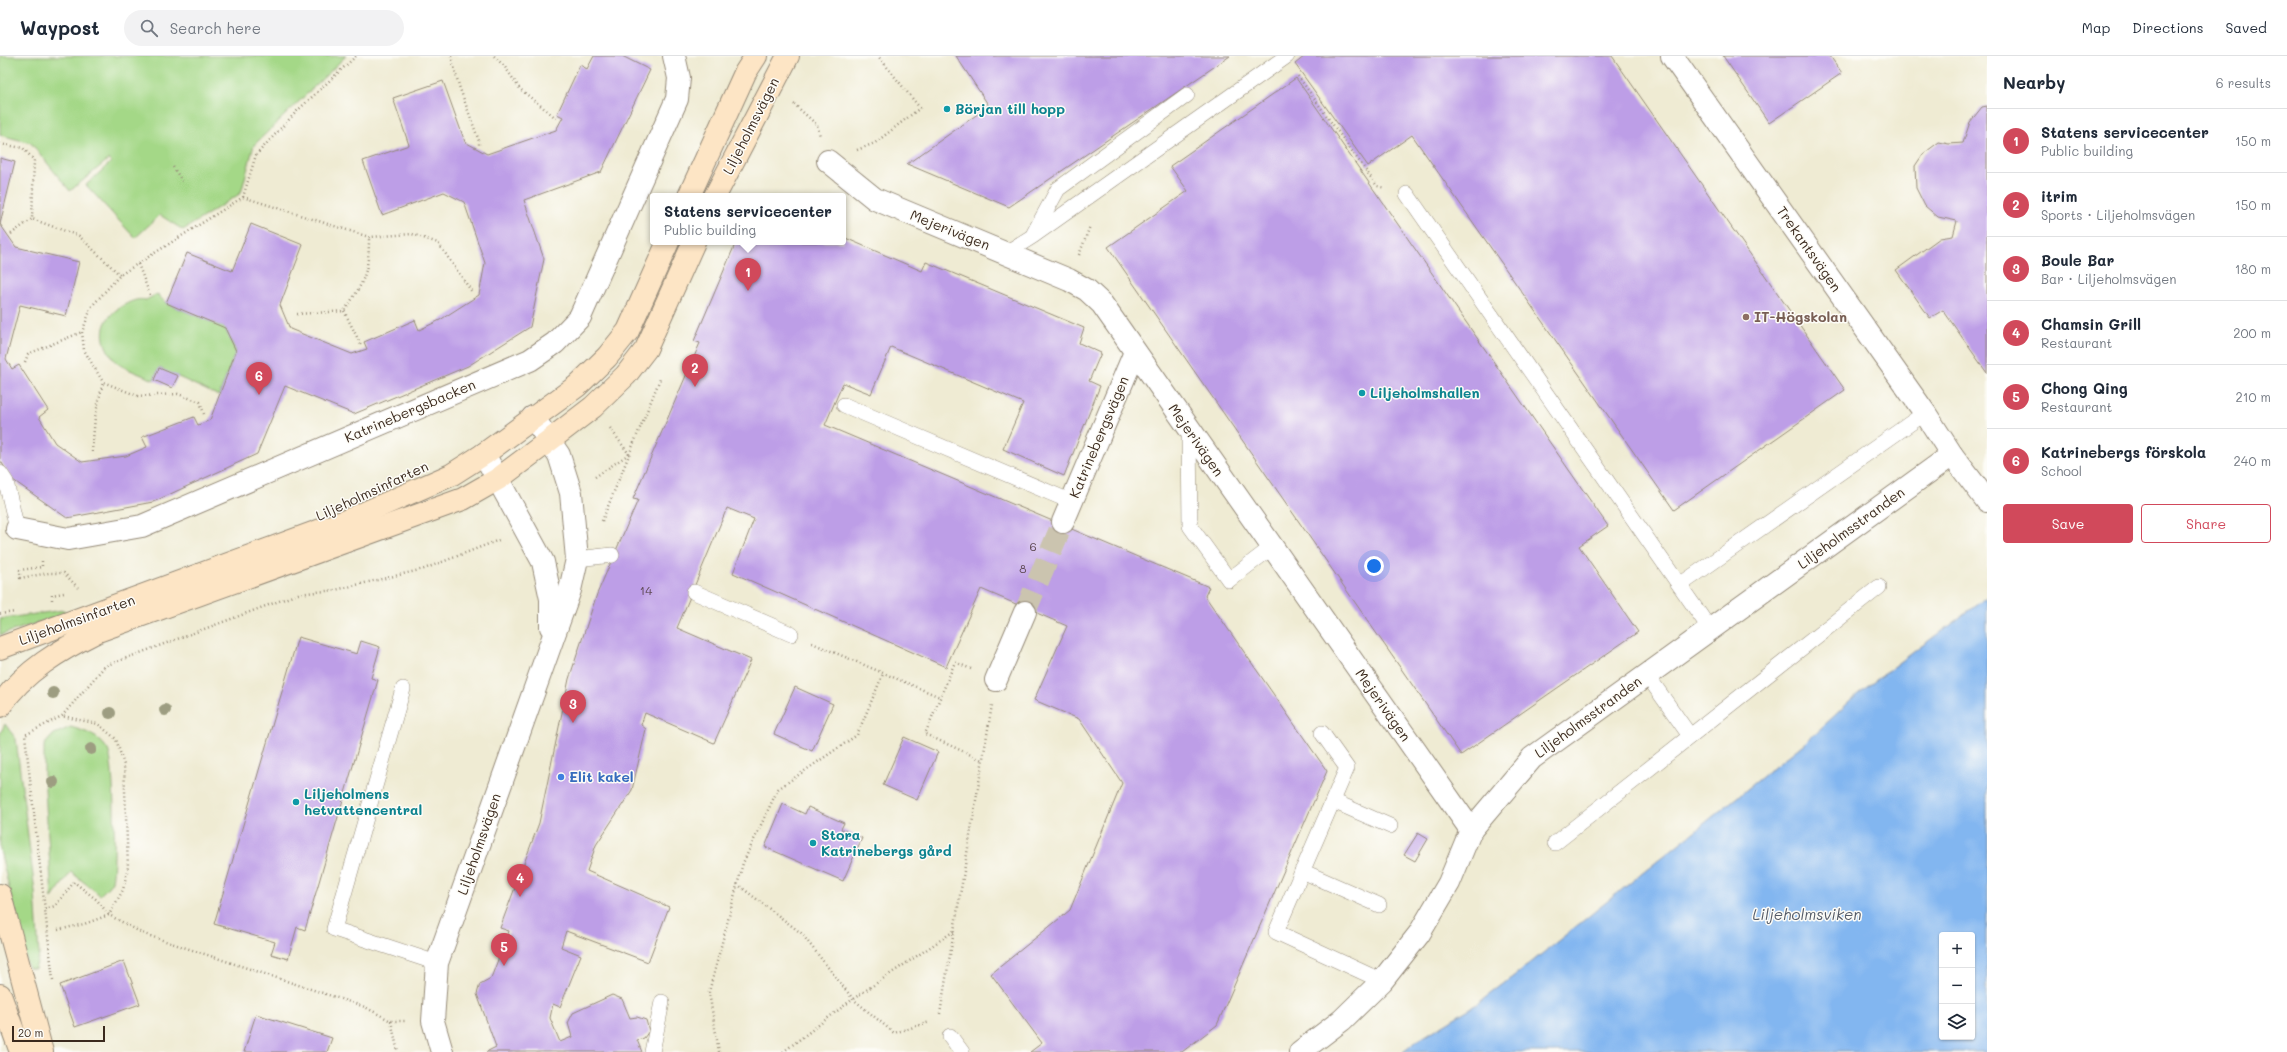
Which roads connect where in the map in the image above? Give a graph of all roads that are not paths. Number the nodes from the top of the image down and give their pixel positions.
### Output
1 (674, 56) edge
2 (756, 56) edge
3 (788, 56) edge
4 (1287, 56) edge
5 (1672, 56) edge
6 (1187, 95) dead end
7 (828, 161) road end
8 (690, 193) edge
9 (717, 193) edge
10 (1407, 194) road end
11 (1033, 236) junction
12 (667, 245) edge
13 (693, 245) edge
14 (1006, 253) junction
15 (1134, 352) junction
16 (844, 405) dead end
17 (1925, 413) junction
18 (533, 417) junction
19 (1188, 429) junction
20 (550, 440) junction
21 (484, 454) junction
22 (1952, 455) junction
23 (0, 473) edge
24 (498, 479) junction
25 (1072, 502) junction
26 (1987, 502) edge
27 (1063, 522) tunnel mouth
28 (17, 529) joint
29 (1272, 547) junction
30 (612, 555) dead end
31 (577, 559) junction
32 (1680, 585) junction
33 (1879, 587) dead end
34 (694, 592) dead end
35 (1025, 612) tunnel mouth
36 (1710, 629) junction
37 (791, 634) road end
38 (551, 640) junction
39 (0, 648) edge
40 (1647, 675) junction
41 (996, 680) road end
42 (403, 689) dead end
43 (0, 706) edge
44 (1322, 733) dead end
45 (1690, 736) junction
46 (1333, 801) junction
47 (1390, 826) dead end
48 (1471, 830) junction
49 (1555, 843) dead end
50 (1302, 871) junction
51 (0, 895) edge
52 (1379, 905) dead end
53 (437, 963) junction
54 (1382, 981) junction
55 (0, 995) edge
56 (662, 1002) dead end
57 (950, 1036) road end
58 (21, 1052) edge
59 (42, 1052) edge
60 (442, 1052) edge
61 (652, 1052) edge
62 (962, 1052) edge
63 (1300, 1052) edge

1 - 28 street, Katrinebergsbacken
2 - 8 street, Liljeholmsvägen
3 - 9 street, Liljeholmsvägen
4 - 11 lane
5 - 17 street, Trekantsvägen
6 - 11 lane
7 - 14 street, Mejerivägen
10 - 32 lane
11 - 14 lane
12 - 18 street
13 - 20 street
14 - 15 street, Mejerivägen
15 - 19 street, Mejerivägen
15 - 25 street, Katrinebergsvägen
16 - 25 lane
17 - 22 street, Trekantsvägen
17 - 32 lane
18 - 20 street, Liljeholmsvägen
18 - 21 street
19 - 29 street, Mejerivägen
19 - 29 lane
20 - 24 street
20 - 31 street, Liljeholmsvägen
21 - 24 street, Liljeholmsvägen
21 - 39 street, Liljeholmsinfarten
22 - 26 street, Trekantsvägen
22 - 36 street, Liljeholmsstranden
23 - 28 lane, Katrinebergsbacken
24 - 38 street, Liljeholmsvägen
24 - 43 street, Liljeholmsinfarten
25 - 27 street, Katrinebergsvägen
29 - 48 street, Mejerivägen
30 - 31 lane
31 - 38 street, Liljeholmsvägen
32 - 36 lane
33 - 45 lane
34 - 37 lane
35 - 41 street
36 - 40 street, Liljeholmsstranden
38 - 53 street, Liljeholmsvägen
40 - 45 lane
40 - 48 street, Liljeholmsstranden
42 - 53 lane
44 - 46 lane
45 - 49 lane
46 - 47 lane
46 - 50 lane
48 - 54 street, Liljeholmsstranden
50 - 52 lane
50 - 54 lane
51 - 59 street
53 - 60 street, Liljeholmsvägen
54 - 63 street, Liljeholmsstranden
55 - 58 street
56 - 61 lane
57 - 62 lane

